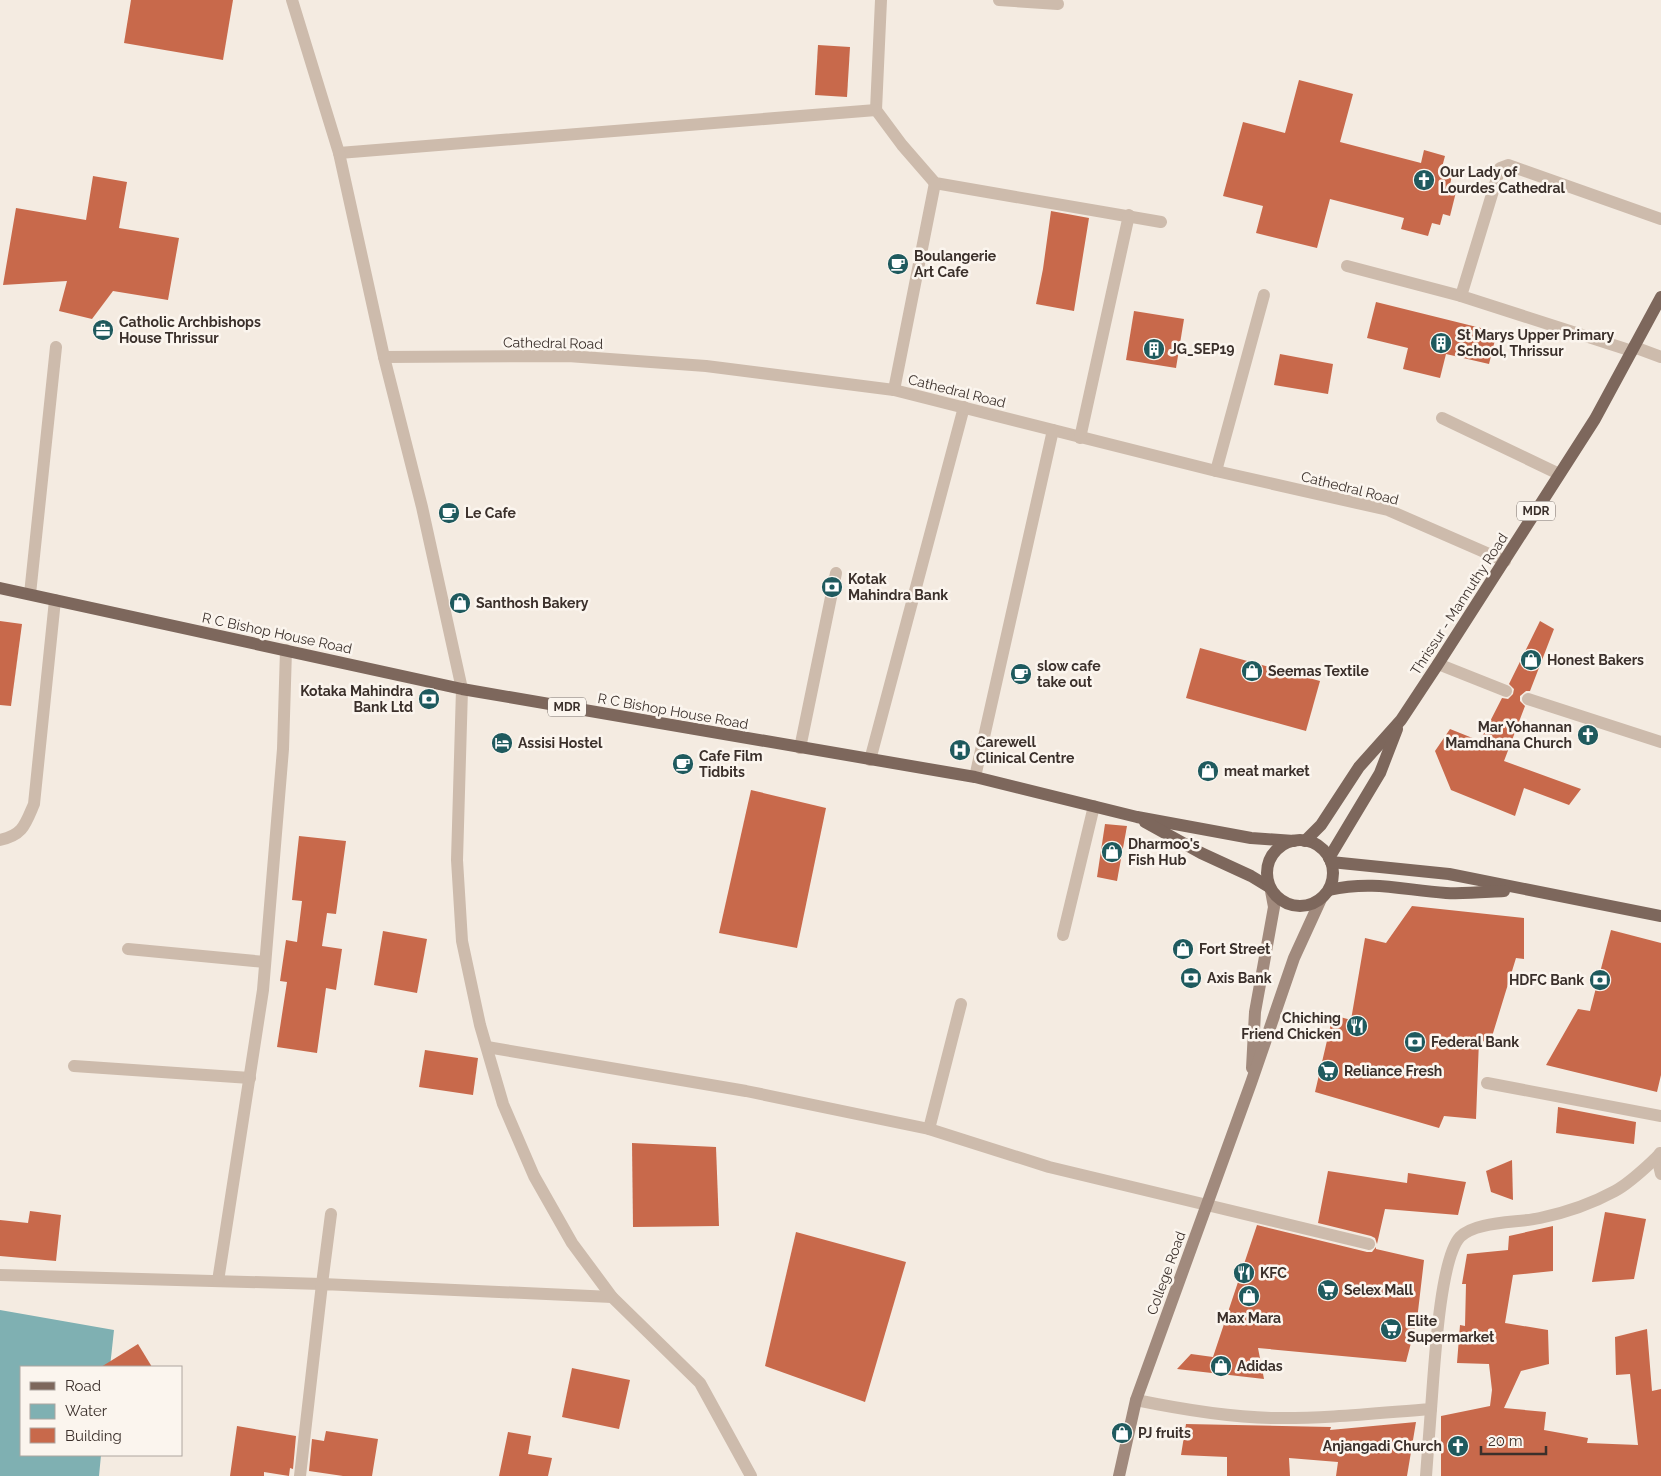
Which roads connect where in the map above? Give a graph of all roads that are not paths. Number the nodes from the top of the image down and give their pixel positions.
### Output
1 (292, 0) edge
2 (881, 0) edge
3 (999, 0) edge
4 (1058, 4) dead end
5 (876, 110) junction
6 (339, 153) junction
7 (935, 183) junction
8 (1128, 215) junction
9 (1661, 219) edge
10 (1161, 222) dead end
11 (1346, 266) dead end
12 (1264, 294) dead end
13 (1461, 296) junction
14 (1661, 297) edge
15 (56, 347) dead end
16 (1633, 349) junction
17 (384, 357) junction
18 (1661, 357) edge
19 (894, 390) junction
20 (964, 408) junction
21 (1442, 418) dead end
22 (1053, 430) junction
23 (1080, 438) junction
24 (1216, 471) junction
25 (1559, 474) junction
26 (1504, 561) junction
27 (836, 573) dead end
28 (0, 588) edge
29 (30, 594) junction
30 (55, 600) junction
31 (286, 650) junction
32 (1438, 664) junction
33 (462, 689) junction
34 (1506, 691) dead end
35 (1528, 698) dead end
36 (1401, 720) junction
37 (1661, 742) edge
38 (800, 748) junction
39 (870, 760) junction
40 (975, 777) junction
41 (1094, 806) junction
42 (1137, 817) junction
43 (0, 840) edge
44 (1300, 841) junction
45 (1330, 860) junction
46 (1270, 889) junction
47 (1524, 891) junction
48 (1325, 894) junction
49 (1661, 916) edge
50 (1063, 935) dead end
51 (128, 949) dead end
52 (266, 962) junction
53 (961, 1004) dead end
54 (487, 1048) junction
55 (74, 1066) dead end
56 (250, 1078) junction
57 (1487, 1083) dead end
58 (1251, 1084) junction
59 (1661, 1116) edge
60 (929, 1130) junction
61 (1659, 1154) edge
62 (1661, 1174) edge
63 (1208, 1204) junction
64 (331, 1214) dead end
65 (1369, 1244) dead end
66 (0, 1275) edge
67 (218, 1281) junction
68 (322, 1284) junction
69 (612, 1297) junction
70 (1136, 1400) junction
71 (1431, 1409) junction
72 (300, 1476) edge
73 (751, 1476) edge
74 (1119, 1476) edge
75 (1426, 1476) edge

1 - 6 street
2 - 5 street
3 - 4 street
5 - 6 street
5 - 7 street
6 - 17 street
7 - 8 street
7 - 19 street
8 - 10 street
8 - 23 street
9 - 13 street
11 - 13 street
12 - 24 street
13 - 16 street
14 - 16 main road, Thrissur - Mannuthy Road / MDR
15 - 29 street
16 - 18 street
16 - 25 main road, Thrissur - Mannuthy Road / MDR
17 - 19 street, Cathedral Road
17 - 33 street
19 - 20 street, Cathedral Road
20 - 22 street, Cathedral Road
20 - 39 street
21 - 25 street
22 - 23 street, Cathedral Road
22 - 40 street
23 - 24 street, Cathedral Road
24 - 26 street, Cathedral Road
25 - 26 main road, Thrissur - Mannuthy Road / MDR
26 - 32 main road, Thrissur - Mannuthy Road / MDR
27 - 38 street
28 - 29 main road, R C Bishop House Road / MDR
29 - 30 main road, R C Bishop House Road / MDR
30 - 31 main road, R C Bishop House Road / MDR
30 - 43 street
31 - 33 main road, R C Bishop House Road / MDR
31 - 52 street
32 - 34 street
32 - 36 main road, Thrissur - Mannuthy Road / MDR
33 - 38 main road, R C Bishop House Road / MDR
33 - 54 street
35 - 37 street
36 - 44 main road, MDR
36 - 45 main road, MDR
38 - 39 main road, R C Bishop House Road / MDR
39 - 40 main road, R C Bishop House Road / MDR
40 - 41 main road, R C Bishop House Road / MDR
41 - 42 main road, R C Bishop House Road / MDR
41 - 50 street
42 - 44 main road
42 - 46 main road
44 - 45 main road
44 - 46 main road
45 - 47 main road
45 - 48 main road
46 - 48 main road
46 - 58 main road
47 - 48 main road
47 - 49 main road
48 - 58 main road, College Road
51 - 52 street
52 - 56 street
53 - 60 street
54 - 60 street
54 - 69 street
55 - 56 street
56 - 67 street
57 - 59 street
58 - 63 main road, College Road
60 - 63 street
61 - 62 street
61 - 71 street
63 - 65 street
63 - 70 main road, College Road
64 - 68 street
66 - 67 street
67 - 68 street
68 - 69 street
68 - 72 street
69 - 73 street
70 - 71 street
70 - 74 main road, College Road
71 - 75 street

